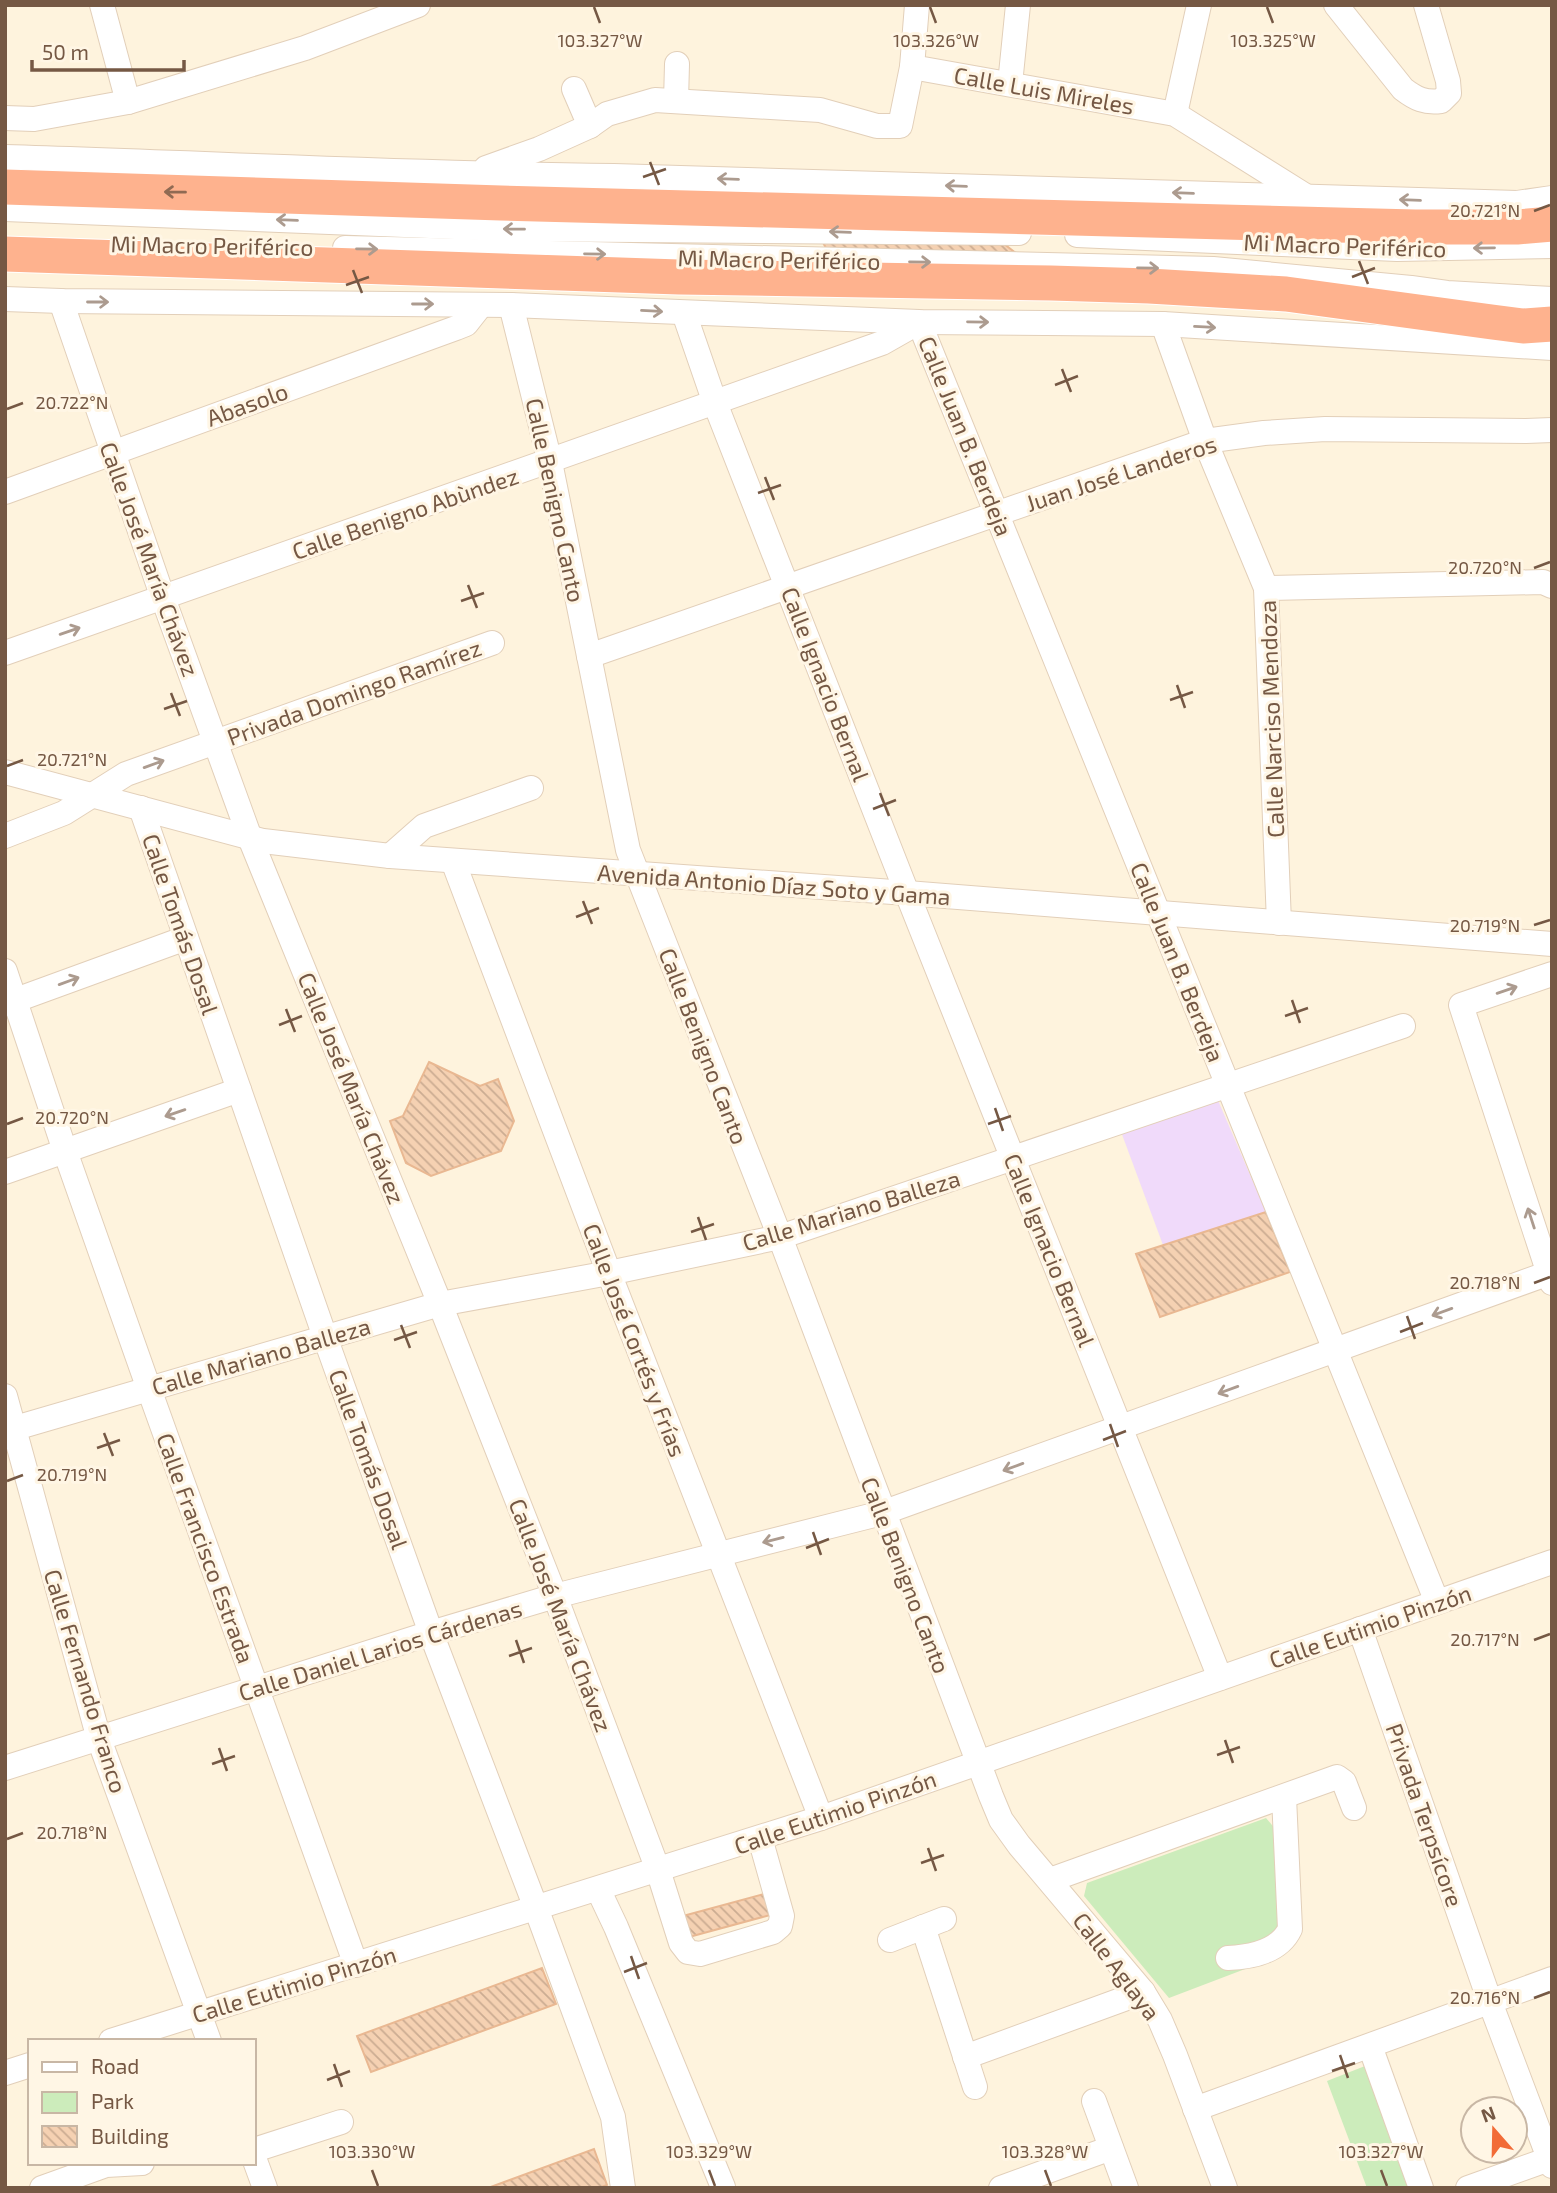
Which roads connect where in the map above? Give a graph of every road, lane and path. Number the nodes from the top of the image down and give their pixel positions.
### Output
1 (102, 5) edge
2 (418, 5) edge
3 (917, 5) edge
4 (1018, 5) edge
5 (1199, 5) edge
6 (1336, 5) edge
7 (1426, 5) edge
8 (677, 64) dead end
9 (912, 67) junction
10 (1010, 85) junction
11 (574, 89) dead end
12 (676, 101) junction
13 (128, 102) junction
14 (1175, 114) junction
15 (5, 118) edge
16 (590, 126) junction
17 (5, 157) edge
18 (195, 162) junction
19 (469, 174) junction
20 (5, 187) edge
21 (275, 194) junction
22 (1306, 196) junction
23 (1552, 198) edge
24 (5, 209) edge
25 (1552, 224) edge
26 (5, 239) edge
27 (1552, 246) edge
28 (5, 254) edge
29 (5, 299) edge
30 (1552, 299) edge
31 (61, 301) junction
32 (481, 305) junction
33 (511, 305) junction
34 (684, 313) junction
35 (919, 321) junction
36 (1163, 324) junction
37 (1530, 327) edge
38 (1443, 341) junction
39 (1552, 348) edge
40 (715, 403) junction
41 (1552, 430) edge
42 (1205, 441) junction
43 (112, 453) junction
44 (550, 462) junction
45 (5, 492) edge
46 (997, 514) junction
47 (788, 586) junction
48 (1552, 586) edge
49 (1266, 588) junction
50 (163, 598) junction
51 (492, 643) dead end
52 (5, 653) edge
53 (589, 656) junction
54 (216, 742) junction
55 (5, 772) edge
56 (531, 788) dead end
57 (93, 795) junction
58 (141, 808) junction
59 (5, 836) edge
60 (250, 838) junction
61 (390, 856) junction
62 (453, 861) junction
63 (637, 873) junction
64 (907, 893) junction
65 (1159, 914) junction
66 (1279, 923) junction
67 (186, 938) junction
68 (1552, 944) edge
69 (5, 971) edge
70 (1552, 974) edge
71 (10, 1002) edge
72 (1403, 1026) dead end
73 (1228, 1085) junction
74 (239, 1090) junction
75 (65, 1151) junction
76 (1014, 1158) junction
77 (5, 1172) edge
78 (780, 1237) junction
79 (609, 1273) junction
80 (1551, 1276) edge
81 (440, 1304) junction
82 (325, 1337) junction
83 (1335, 1351) junction
84 (149, 1389) junction
85 (5, 1396) edge
86 (1121, 1428) junction
87 (10, 1430) edge
88 (882, 1513) junction
89 (718, 1554) junction
90 (1552, 1562) edge
91 (555, 1595) junction
92 (1437, 1602) junction
93 (1360, 1629) junction
94 (431, 1633) junction
95 (1220, 1678) junction
96 (256, 1688) junction
97 (99, 1738) junction
98 (978, 1763) junction
99 (5, 1769) edge
100 (1284, 1797) junction
101 (1354, 1808) dead end
102 (821, 1818) junction
103 (760, 1838) junction
104 (658, 1870) junction
105 (1050, 1880) junction
106 (598, 1889) junction
107 (536, 1908) junction
108 (890, 1940) dead end
109 (1228, 1958) dead end
110 (356, 1965) junction
111 (1552, 1979) edge
112 (1143, 1993) junction
113 (1490, 2002) junction
114 (198, 2014) junction
115 (117, 2039) edge
116 (208, 2039) edge
117 (1370, 2046) junction
118 (965, 2057) junction
119 (28, 2066) edge
120 (5, 2073) edge
121 (975, 2087) dead end
122 (1094, 2101) dead end
123 (1195, 2109) junction
124 (341, 2122) dead end
125 (1111, 2148) junction
126 (256, 2149) edge
127 (1551, 2161) edge
128 (256, 2163) edge
129 (106, 2165) edge
130 (723, 2187) edge
131 (42, 2188) edge
132 (265, 2188) edge
133 (623, 2188) edge
134 (1001, 2188) edge
135 (1126, 2188) edge
136 (1225, 2188) edge
137 (1421, 2188) edge
138 (1468, 2188) edge

1 - 13 street
2 - 13 street
3 - 9 street
4 - 10 street
5 - 14 street
6 - 7 street
8 - 12 street
9 - 10 street, Calle Luis Mireles
9 - 12 street
10 - 14 street, Calle Luis Mireles
11 - 16 street
12 - 16 street
13 - 15 street
14 - 22 street
16 - 19 street
17 - 18 street
18 - 19 street
18 - 21 street
22 -> 19 street
21 -> 20 highway
21 - 25 highway
23 -> 22 street
27 -> 24 street, Mi Macro Periférico
26 -> 30 street, Mi Macro Periférico
28 - 37 highway
29 - 31 street
31 -> 32 street
31 - 43 street, Calle José María Chávez
32 - 33 street
32 - 43 street, Abasolo
33 -> 34 street
33 - 44 street, Calle Benigno Canto
34 - 35 street
34 - 40 street, Calle Ignacio Bernal
35 -> 36 street
35 - 40 street, Calle Benigno Abùndez
35 - 46 street, Calle Juan B. Berdeja
36 -> 38 street
36 - 42 street, Calle Narciso Mendoza
37 - 38 highway
38 - 39 street
40 - 44 street, Calle Benigno Abùndez
40 - 47 street, Calle Ignacio Bernal
41 - 42 street, Juan José Landeros
42 - 46 street, Juan José Landeros
42 - 49 street, Calle Narciso Mendoza
43 - 45 street, Abasolo
43 - 50 street, Calle José María Chávez
44 - 50 street, Calle Benigno Abùndez
44 - 53 street, Calle Benigno Canto
46 - 47 street, Juan José Landeros
46 - 65 street, Calle Juan B. Berdeja
47 - 53 street, Juan José Landeros
47 - 64 street, Calle Ignacio Bernal
48 - 49 street
49 - 66 street, Calle Narciso Mendoza
52 -> 50 street, Calle Benigno Abùndez
50 - 54 street, Calle José María Chávez
51 - 54 street, Privada Domingo Ramírez
53 - 63 street, Calle Benigno Canto
57 -> 54 street, Privada Domingo Ramírez
54 - 60 street, Calle José María Chávez
55 - 57 street, Avenida Antonio Díaz Soto y Gama
56 - 61 street
57 - 58 street, Avenida Antonio Díaz Soto y Gama
57 - 59 street, Privada Domingo Ramírez
58 - 60 street, Avenida Antonio Díaz Soto y Gama
58 - 67 street, Calle Tomás Dosal
60 - 61 street, Avenida Antonio Díaz Soto y Gama
60 - 81 street, Calle José María Chávez
61 - 62 street, Avenida Antonio Díaz Soto y Gama
62 - 63 street, Avenida Antonio Díaz Soto y Gama
62 - 79 street, Calle José Cortés y Frías
63 - 64 street, Avenida Antonio Díaz Soto y Gama
63 - 78 street, Calle Benigno Canto
64 - 65 street, Avenida Antonio Díaz Soto y Gama
64 - 76 street, Calle Ignacio Bernal
65 - 66 street, Avenida Antonio Díaz Soto y Gama
65 - 73 street, Calle Juan B. Berdeja
66 - 68 street, Avenida Antonio Díaz Soto y Gama
71 -> 67 street
67 - 74 street, Calle Tomás Dosal
69 - 71 street, Calle Francisco Estrada
80 -> 70 street
71 - 75 street, Calle Francisco Estrada
72 - 73 street, Calle Mariano Balleza
73 - 76 street, Calle Mariano Balleza
73 - 83 street, Calle Juan B. Berdeja
74 -> 75 street
74 - 82 street, Calle Tomás Dosal
75 - 77 street
75 - 84 street, Calle Francisco Estrada
76 - 78 street, Calle Mariano Balleza
76 - 86 street, Calle Ignacio Bernal
78 - 79 street, Calle Mariano Balleza
78 - 88 street, Calle Benigno Canto
79 - 81 street, Calle Mariano Balleza
79 - 89 street, Calle José Cortés y Frías
80 -> 83 street, Calle Daniel Larios Cárdenas
81 - 82 street, Calle Mariano Balleza
81 - 91 street, Calle José María Chávez
82 - 84 street, Calle Mariano Balleza
82 - 94 street, Calle Tomás Dosal
83 -> 86 street, Calle Daniel Larios Cárdenas
83 - 92 street, Calle Juan B. Berdeja
84 - 87 street, Calle Mariano Balleza
84 - 96 street, Calle Francisco Estrada
85 - 87 street, Calle Fernando Franco
86 -> 88 street, Calle Daniel Larios Cárdenas
86 - 95 street, Calle Ignacio Bernal
87 - 97 street, Calle Fernando Franco
88 -> 89 street, Calle Daniel Larios Cárdenas
88 - 98 street, Calle Benigno Canto
89 - 91 street, Calle Daniel Larios Cárdenas
89 - 102 street, Calle José Cortés y Frías
90 - 92 street, Calle Eutimio Pinzón
91 - 94 street, Calle Daniel Larios Cárdenas
91 - 104 street, Calle José María Chávez
92 - 93 street, Calle Eutimio Pinzón
93 - 95 street, Calle Eutimio Pinzón
93 - 113 street, Privada Terpsícore
94 - 96 street, Calle Daniel Larios Cárdenas
94 - 107 street, Calle Tomás Dosal
95 - 98 street, Calle Eutimio Pinzón
96 - 97 street, Calle Daniel Larios Cárdenas
96 - 110 street, Calle Francisco Estrada
97 - 99 street, Calle Daniel Larios Cárdenas
97 - 114 street, Calle Fernando Franco
98 - 102 street, Calle Eutimio Pinzón
98 - 105 street, Calle Aglaya
100 - 101 street
100 - 105 street
100 - 109 street
102 - 103 street, Calle Eutimio Pinzón
103 - 104 street, Calle Eutimio Pinzón
103 - 104 street, Calle José María Chávez
104 - 106 street, Calle Eutimio Pinzón
105 - 112 street, Calle Aglaya
106 - 107 street, Calle Eutimio Pinzón
106 - 130 street
107 - 110 street, Calle Eutimio Pinzón
107 - 133 street, Calle Tomás Dosal
108 - 118 street
110 - 114 street, Calle Eutimio Pinzón
111 - 113 street
112 - 118 street
112 - 123 street, Calle Aglaya
113 - 117 street
113 - 127 street, Privada Terpsícore
114 - 115 street, Calle Eutimio Pinzón
114 - 116 street, Calle Fernando Franco
117 - 123 street
117 - 137 street
118 - 121 street
119 - 120 street
122 - 125 street
123 - 136 street, Calle Aglaya
124 - 126 street
125 - 134 street
125 - 135 street
127 - 138 street
128 - 132 street
129 - 131 street

